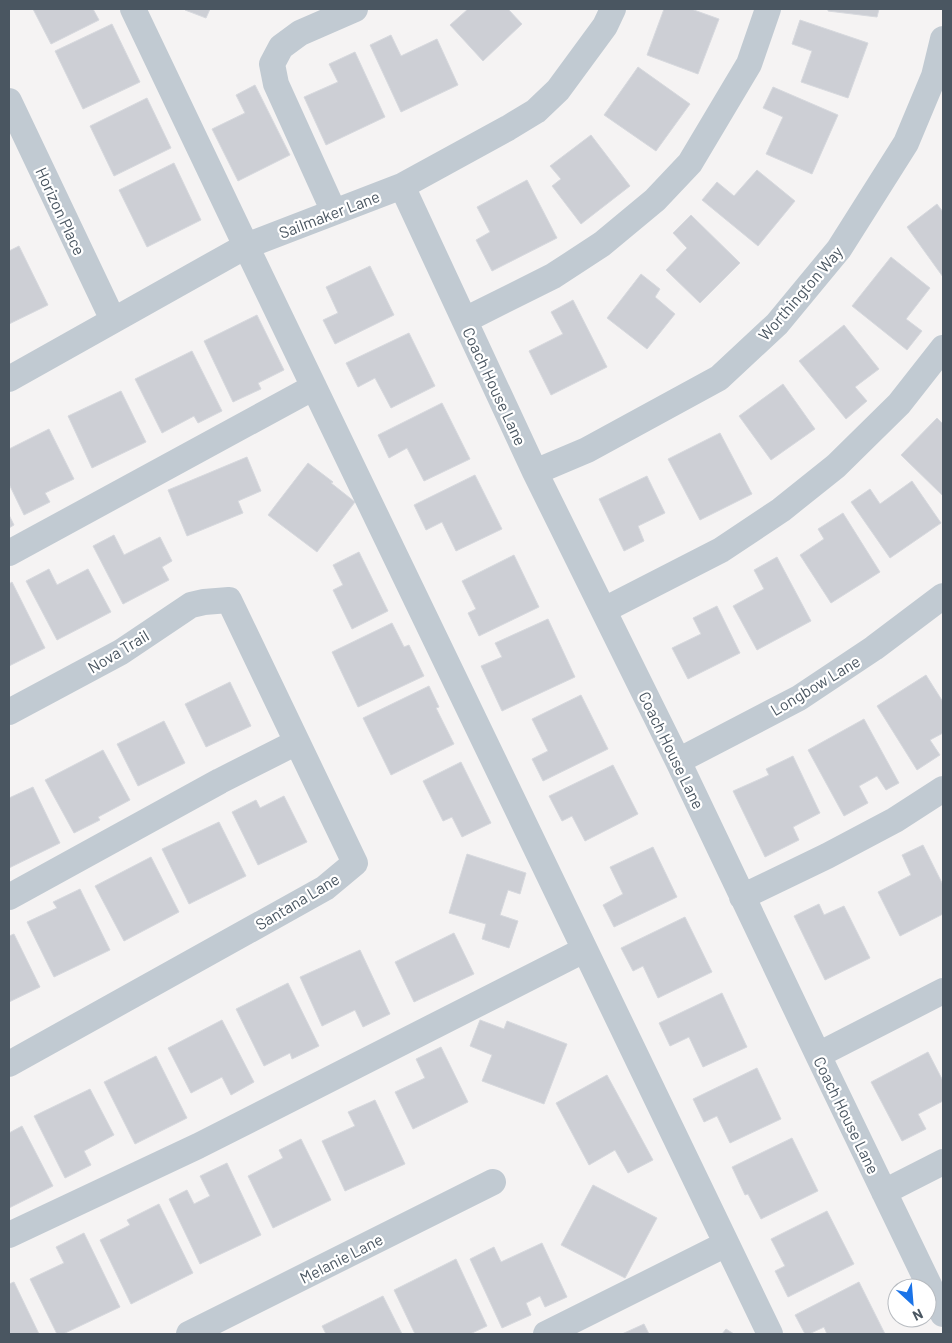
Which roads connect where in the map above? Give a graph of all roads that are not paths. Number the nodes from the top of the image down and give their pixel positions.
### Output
1 (133, 9) edge
2 (355, 9) edge
3 (613, 9) edge
4 (768, 9) edge
5 (943, 39) edge
6 (9, 101) edge
7 (402, 186) junction
8 (334, 212) junction
9 (246, 246) junction
10 (464, 319) junction
11 (113, 320) junction
12 (943, 348) edge
13 (9, 379) edge
14 (314, 387) junction
15 (535, 472) junction
16 (9, 552) edge
17 (943, 596) edge
18 (229, 600) joint
19 (604, 610) junction
20 (9, 712) edge
21 (297, 742) junction
22 (678, 761) junction
23 (943, 789) edge
24 (9, 897) edge
25 (742, 897) junction
26 (584, 950) junction
27 (943, 991) edge
28 (818, 1055) junction
29 (9, 1064) edge
30 (943, 1162) edge
31 (493, 1182) dead end
32 (884, 1192) junction
33 (9, 1235) edge
34 (726, 1244) junction
35 (943, 1314) edge
36 (188, 1334) edge
37 (546, 1334) edge
38 (770, 1334) edge

1 - 9 street
2 - 8 street
3 - 7 street, Sailmaker Lane
4 - 10 street
5 - 15 street, Worthington Way
6 - 11 street, Horizon Place
7 - 8 street, Sailmaker Lane
7 - 10 street, Coach House Lane
8 - 9 street, Sailmaker Lane
9 - 11 street, Sailmaker Lane
9 - 14 street
10 - 15 street, Coach House Lane
11 - 13 street, Sailmaker Lane
12 - 19 street
14 - 16 street
14 - 26 street
15 - 19 street, Coach House Lane
17 - 22 street, Longbow Lane
18 - 20 street, Nova Trail
18 - 21 street, Santana Lane
19 - 22 street, Coach House Lane
21 - 24 street
21 - 29 street, Santana Lane
22 - 25 street, Coach House Lane
23 - 25 street
25 - 28 street, Coach House Lane
26 - 33 street
26 - 34 street
27 - 28 street
28 - 32 street, Coach House Lane
30 - 32 street
31 - 36 street, Melanie Lane
32 - 35 street, Coach House Lane
34 - 37 street
34 - 38 street

